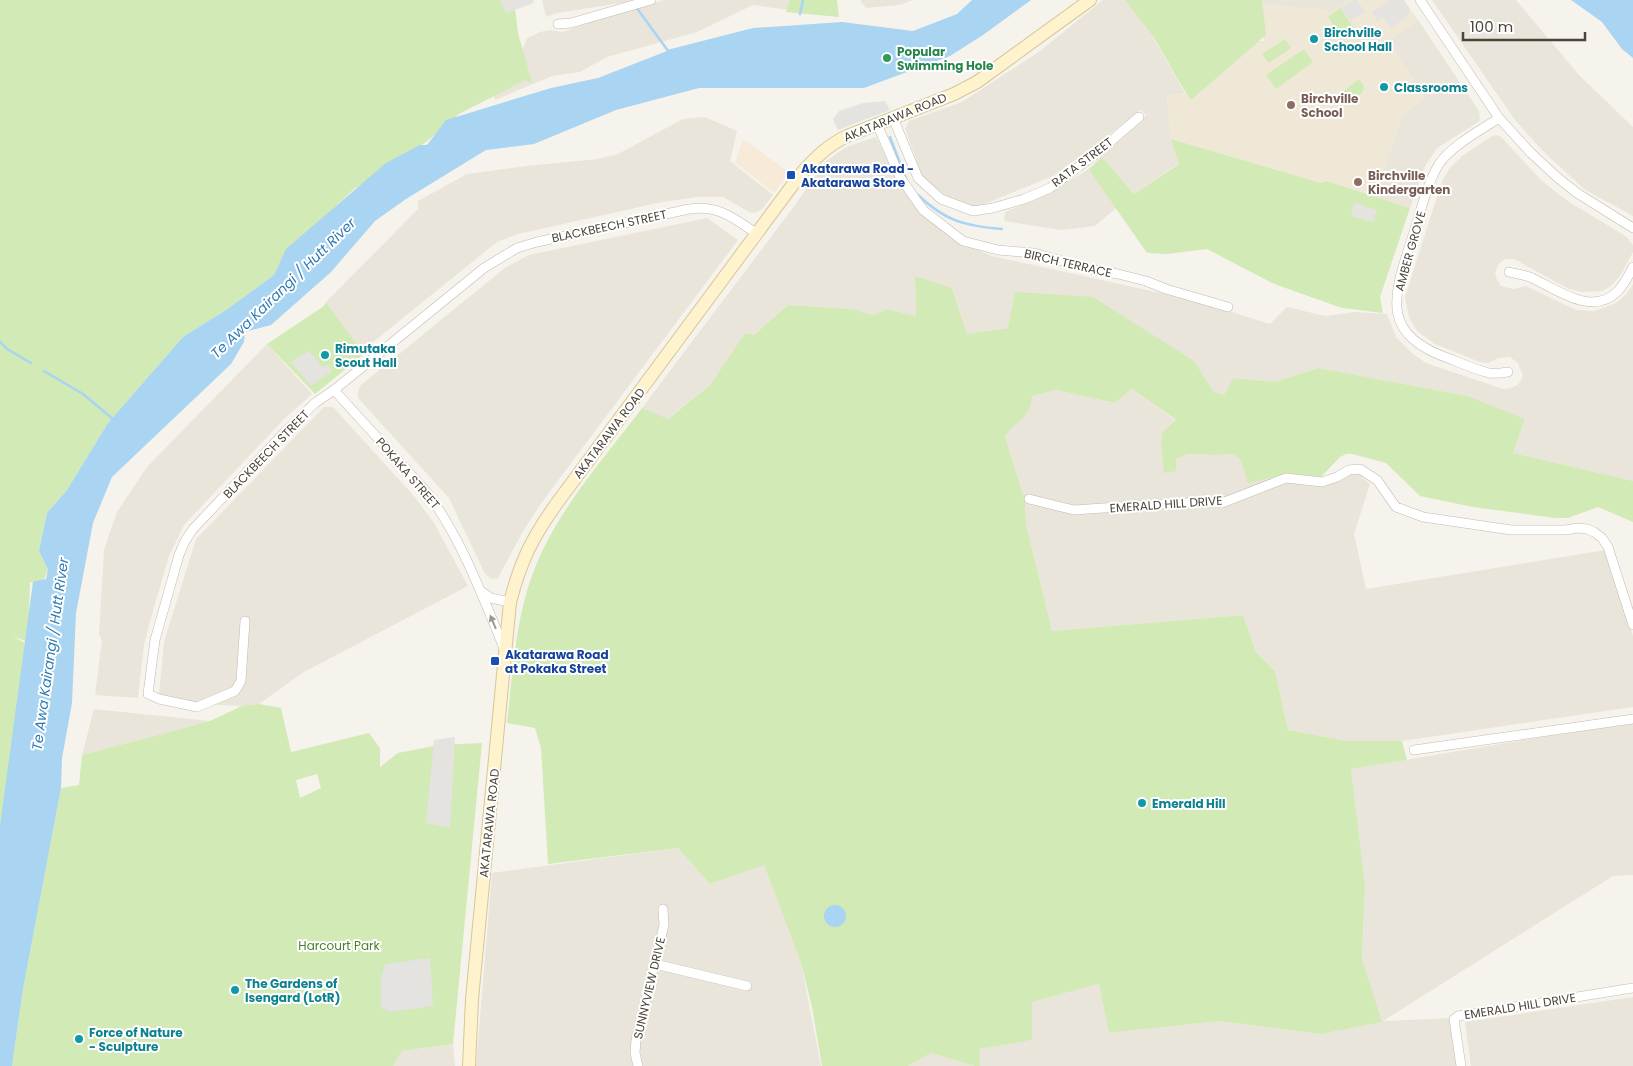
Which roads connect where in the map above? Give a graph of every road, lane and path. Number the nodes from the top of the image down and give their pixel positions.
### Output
1 (651, 0) edge
2 (1090, 0) edge
3 (1420, 0) edge
4 (558, 24) dead end
5 (1139, 117) dead end
6 (893, 118) junction
7 (1499, 118) junction
8 (877, 124) junction
9 (1633, 228) edge
10 (757, 234) junction
11 (1633, 268) edge
12 (1509, 272) dead end
13 (1228, 307) dead end
14 (1508, 372) dead end
15 (334, 390) junction
16 (1029, 499) dead end
17 (482, 592) junction
18 (510, 602) junction
19 (245, 621) dead end
20 (1633, 624) edge
21 (506, 652) junction
22 (1633, 719) edge
23 (1414, 750) dead end
24 (663, 909) dead end
25 (655, 964) junction
26 (747, 986) dead end
27 (1633, 988) edge
28 (469, 1066) edge
29 (638, 1066) edge
30 (1461, 1066) edge

1 - 4 street
2 - 6 street, AKATARAWA ROAD
3 - 7 street
5 - 6 street, RATA STREET
6 - 8 street, AKATARAWA ROAD
7 - 9 street
7 - 14 street, AMBER GROVE
8 - 10 street, AKATARAWA ROAD
8 - 13 street, BIRCH TERRACE
10 - 15 street, BLACKBEECH STREET
10 - 18 street, AKATARAWA ROAD
11 - 12 street
15 - 17 street, POKAKA STREET
15 - 19 street, BLACKBEECH STREET
16 - 20 street, EMERALD HILL DRIVE
17 - 18 street
21 -> 17 street, POKAKA STREET
18 - 21 street, AKATARAWA ROAD
21 - 28 street, AKATARAWA ROAD
22 - 23 street
24 - 25 street, SUNNYVIEW DRIVE
25 - 26 street
25 - 29 street, SUNNYVIEW DRIVE
27 - 30 street, EMERALD HILL DRIVE

